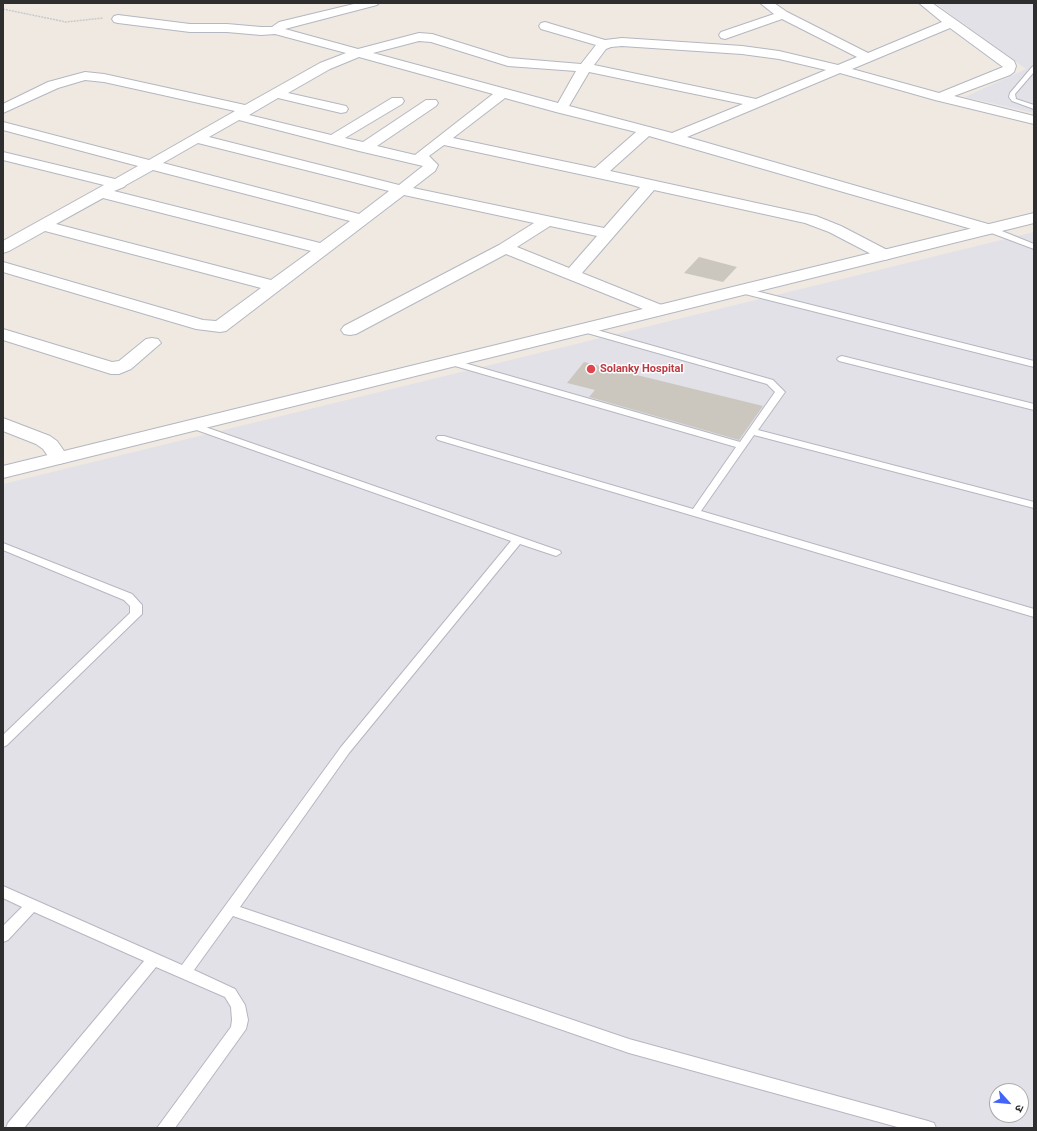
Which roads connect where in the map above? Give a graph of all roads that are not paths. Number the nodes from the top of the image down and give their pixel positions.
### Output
1 (329, 3) edge
2 (373, 3) edge
3 (766, 3) edge
4 (925, 3) edge
5 (344, 10) junction
6 (783, 15) junction
7 (118, 19) road end
8 (951, 24) junction
9 (545, 26) dead end
10 (275, 30) junction
11 (725, 35) dead end
12 (605, 44) junction
13 (358, 53) junction
14 (866, 57) junction
15 (585, 68) junction
16 (1034, 68) edge
17 (839, 69) junction
18 (503, 93) junction
19 (276, 94) junction
20 (940, 97) junction
21 (398, 101) dead end
22 (431, 103) dead end
23 (756, 103) junction
24 (1034, 107) edge
25 (3, 109) edge
26 (341, 109) dead end
27 (561, 109) junction
28 (243, 113) junction
29 (1034, 120) edge
30 (3, 126) edge
31 (22, 131) junction
32 (646, 131) junction
33 (674, 138) junction
34 (198, 139) junction
35 (332, 140) junction
36 (442, 140) junction
37 (3, 142) edge
38 (364, 148) junction
39 (3, 156) edge
40 (426, 162) junction
41 (151, 166) junction
42 (598, 174) junction
43 (118, 184) junction
44 (650, 185) junction
45 (402, 190) junction
46 (103, 193) junction
47 (1034, 218) edge
48 (363, 220) junction
49 (548, 221) junction
50 (44, 226) junction
51 (989, 229) junction
52 (608, 234) junction
53 (1034, 247) edge
54 (3, 248) edge
55 (505, 248) junction
56 (324, 249) junction
57 (885, 254) junction
58 (3, 267) edge
59 (572, 275) junction
60 (275, 286) junction
61 (740, 290) junction
62 (658, 310) junction
63 (583, 329) junction
64 (350, 330) dead end
65 (3, 334) edge
66 (152, 343) dead end
67 (842, 359) dead end
68 (451, 362) junction
69 (1034, 364) edge
70 (1034, 407) edge
71 (3, 424) edge
72 (191, 425) junction
73 (752, 432) junction
74 (441, 438) dead end
75 (742, 446) junction
76 (59, 458) junction
77 (3, 472) edge
78 (1034, 505) edge
79 (695, 513) junction
80 (518, 540) junction
81 (3, 546) edge
82 (556, 553) dead end
83 (1034, 613) edge
84 (4, 741) edge
85 (3, 892) edge
86 (32, 905) junction
87 (230, 909) junction
88 (3, 936) edge
89 (154, 959) junction
90 (184, 973) junction
91 (14, 1128) edge
92 (165, 1128) edge
93 (928, 1128) edge

1 - 5 street
2 - 5 street
3 - 6 street
4 - 8 street
5 - 10 street
6 - 11 street
6 - 14 street
7 - 10 street
8 - 14 street
8 - 20 street
9 - 12 street
10 - 13 street
12 - 15 street
12 - 17 street
13 - 15 street
13 - 18 street
13 - 19 street
14 - 17 street
15 - 23 street
15 - 27 street
16 - 24 lane
17 - 20 street
17 - 23 street
18 - 27 street
18 - 36 street
19 - 26 street
19 - 28 street
20 - 29 street
21 - 35 street
22 - 38 street
23 - 33 street
25 - 28 street
27 - 32 street
28 - 34 street
28 - 35 street
30 - 31 street
31 - 37 street
31 - 41 street
32 - 33 street
32 - 42 street
33 - 51 street
34 - 41 street
34 - 45 street
35 - 38 street
36 - 40 street
36 - 42 street
38 - 40 street
39 - 43 street
40 - 45 street
41 - 43 street
41 - 48 street
42 - 44 street
43 - 46 street
44 - 52 street
44 - 57 street
45 - 48 street
45 - 49 street
46 - 50 street
46 - 56 street
47 - 51 street
48 - 56 street
49 - 52 street
49 - 55 street
50 - 54 street
50 - 60 street
51 - 53 lane
51 - 57 street
52 - 59 street
55 - 59 street
55 - 64 street
56 - 60 street
57 - 61 street
58 - 60 street
59 - 62 street
61 - 62 street
61 - 69 lane
62 - 63 street
63 - 68 street
63 - 73 lane
65 - 66 street
67 - 70 lane
68 - 72 street
68 - 75 lane
71 - 76 street
72 - 76 street
72 - 80 lane
73 - 75 lane
73 - 78 lane
74 - 79 lane
75 - 79 lane
76 - 77 street
79 - 83 lane
80 - 82 lane
80 - 87 lane
81 - 84 lane
85 - 86 lane
86 - 88 lane
86 - 89 lane
87 - 90 lane
87 - 93 lane
89 - 90 lane
89 - 91 lane
90 - 92 lane

